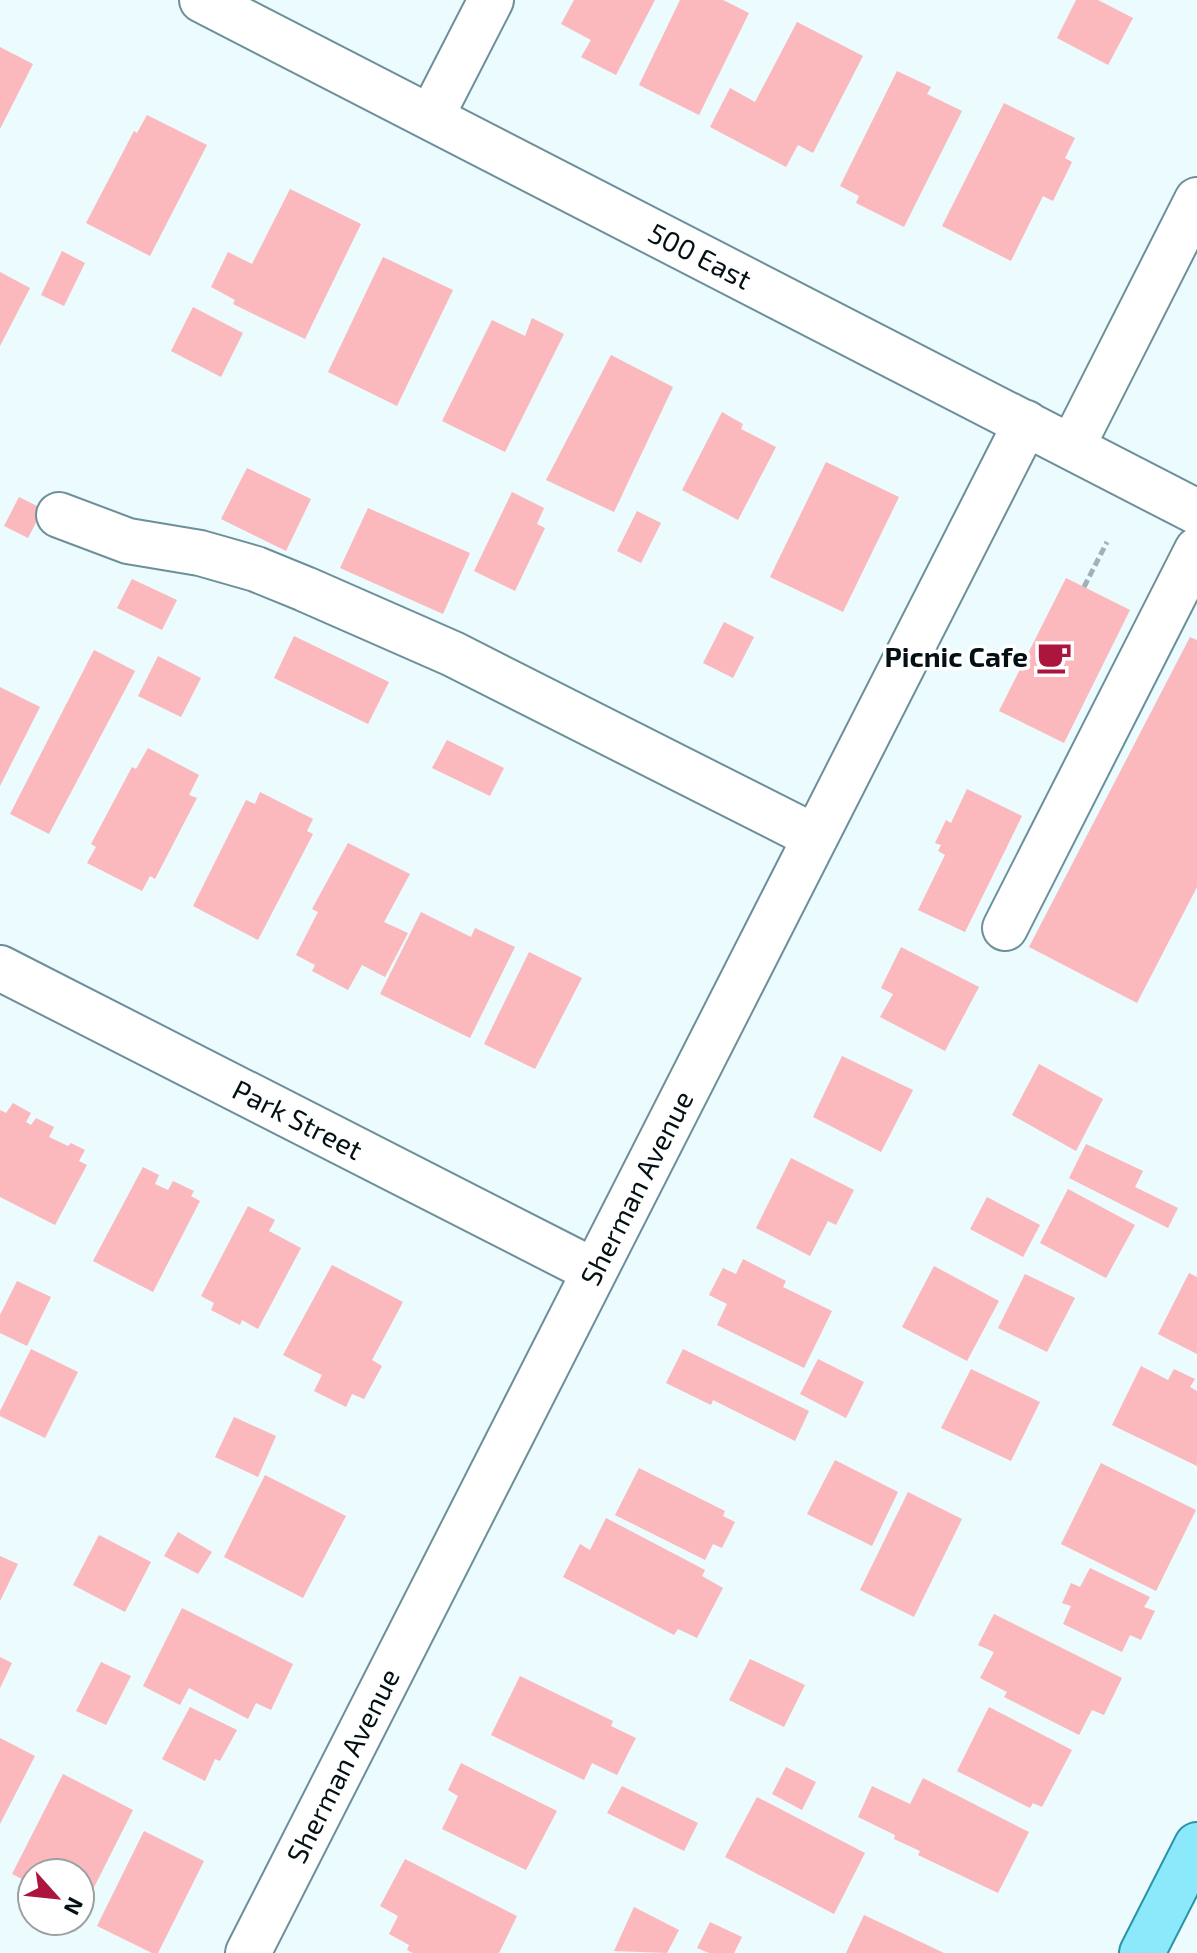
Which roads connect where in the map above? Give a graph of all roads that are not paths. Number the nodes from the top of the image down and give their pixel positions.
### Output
1 (202, 0) edge
2 (491, 0) edge
3 (431, 117) junction
4 (1197, 200) edge
5 (1026, 423) junction
6 (1072, 447) junction
7 (1197, 512) edge
8 (59, 515) dead end
9 (1197, 550) edge
10 (815, 837) junction
11 (1005, 928) dead end
12 (0, 968) edge
13 (594, 1271) junction
14 (1197, 1845) edge
15 (248, 1953) edge
16 (1142, 1953) edge

1 - 3 street, 500 East
2 - 3 street
3 - 5 street, 500 East
4 - 6 street
5 - 6 street, 500 East
5 - 10 street, Sherman Avenue
6 - 7 street, 500 East
8 - 10 street
9 - 11 street
10 - 13 street, Sherman Avenue
12 - 13 street, Park Street
13 - 15 street, Sherman Avenue
14 - 16 main road

